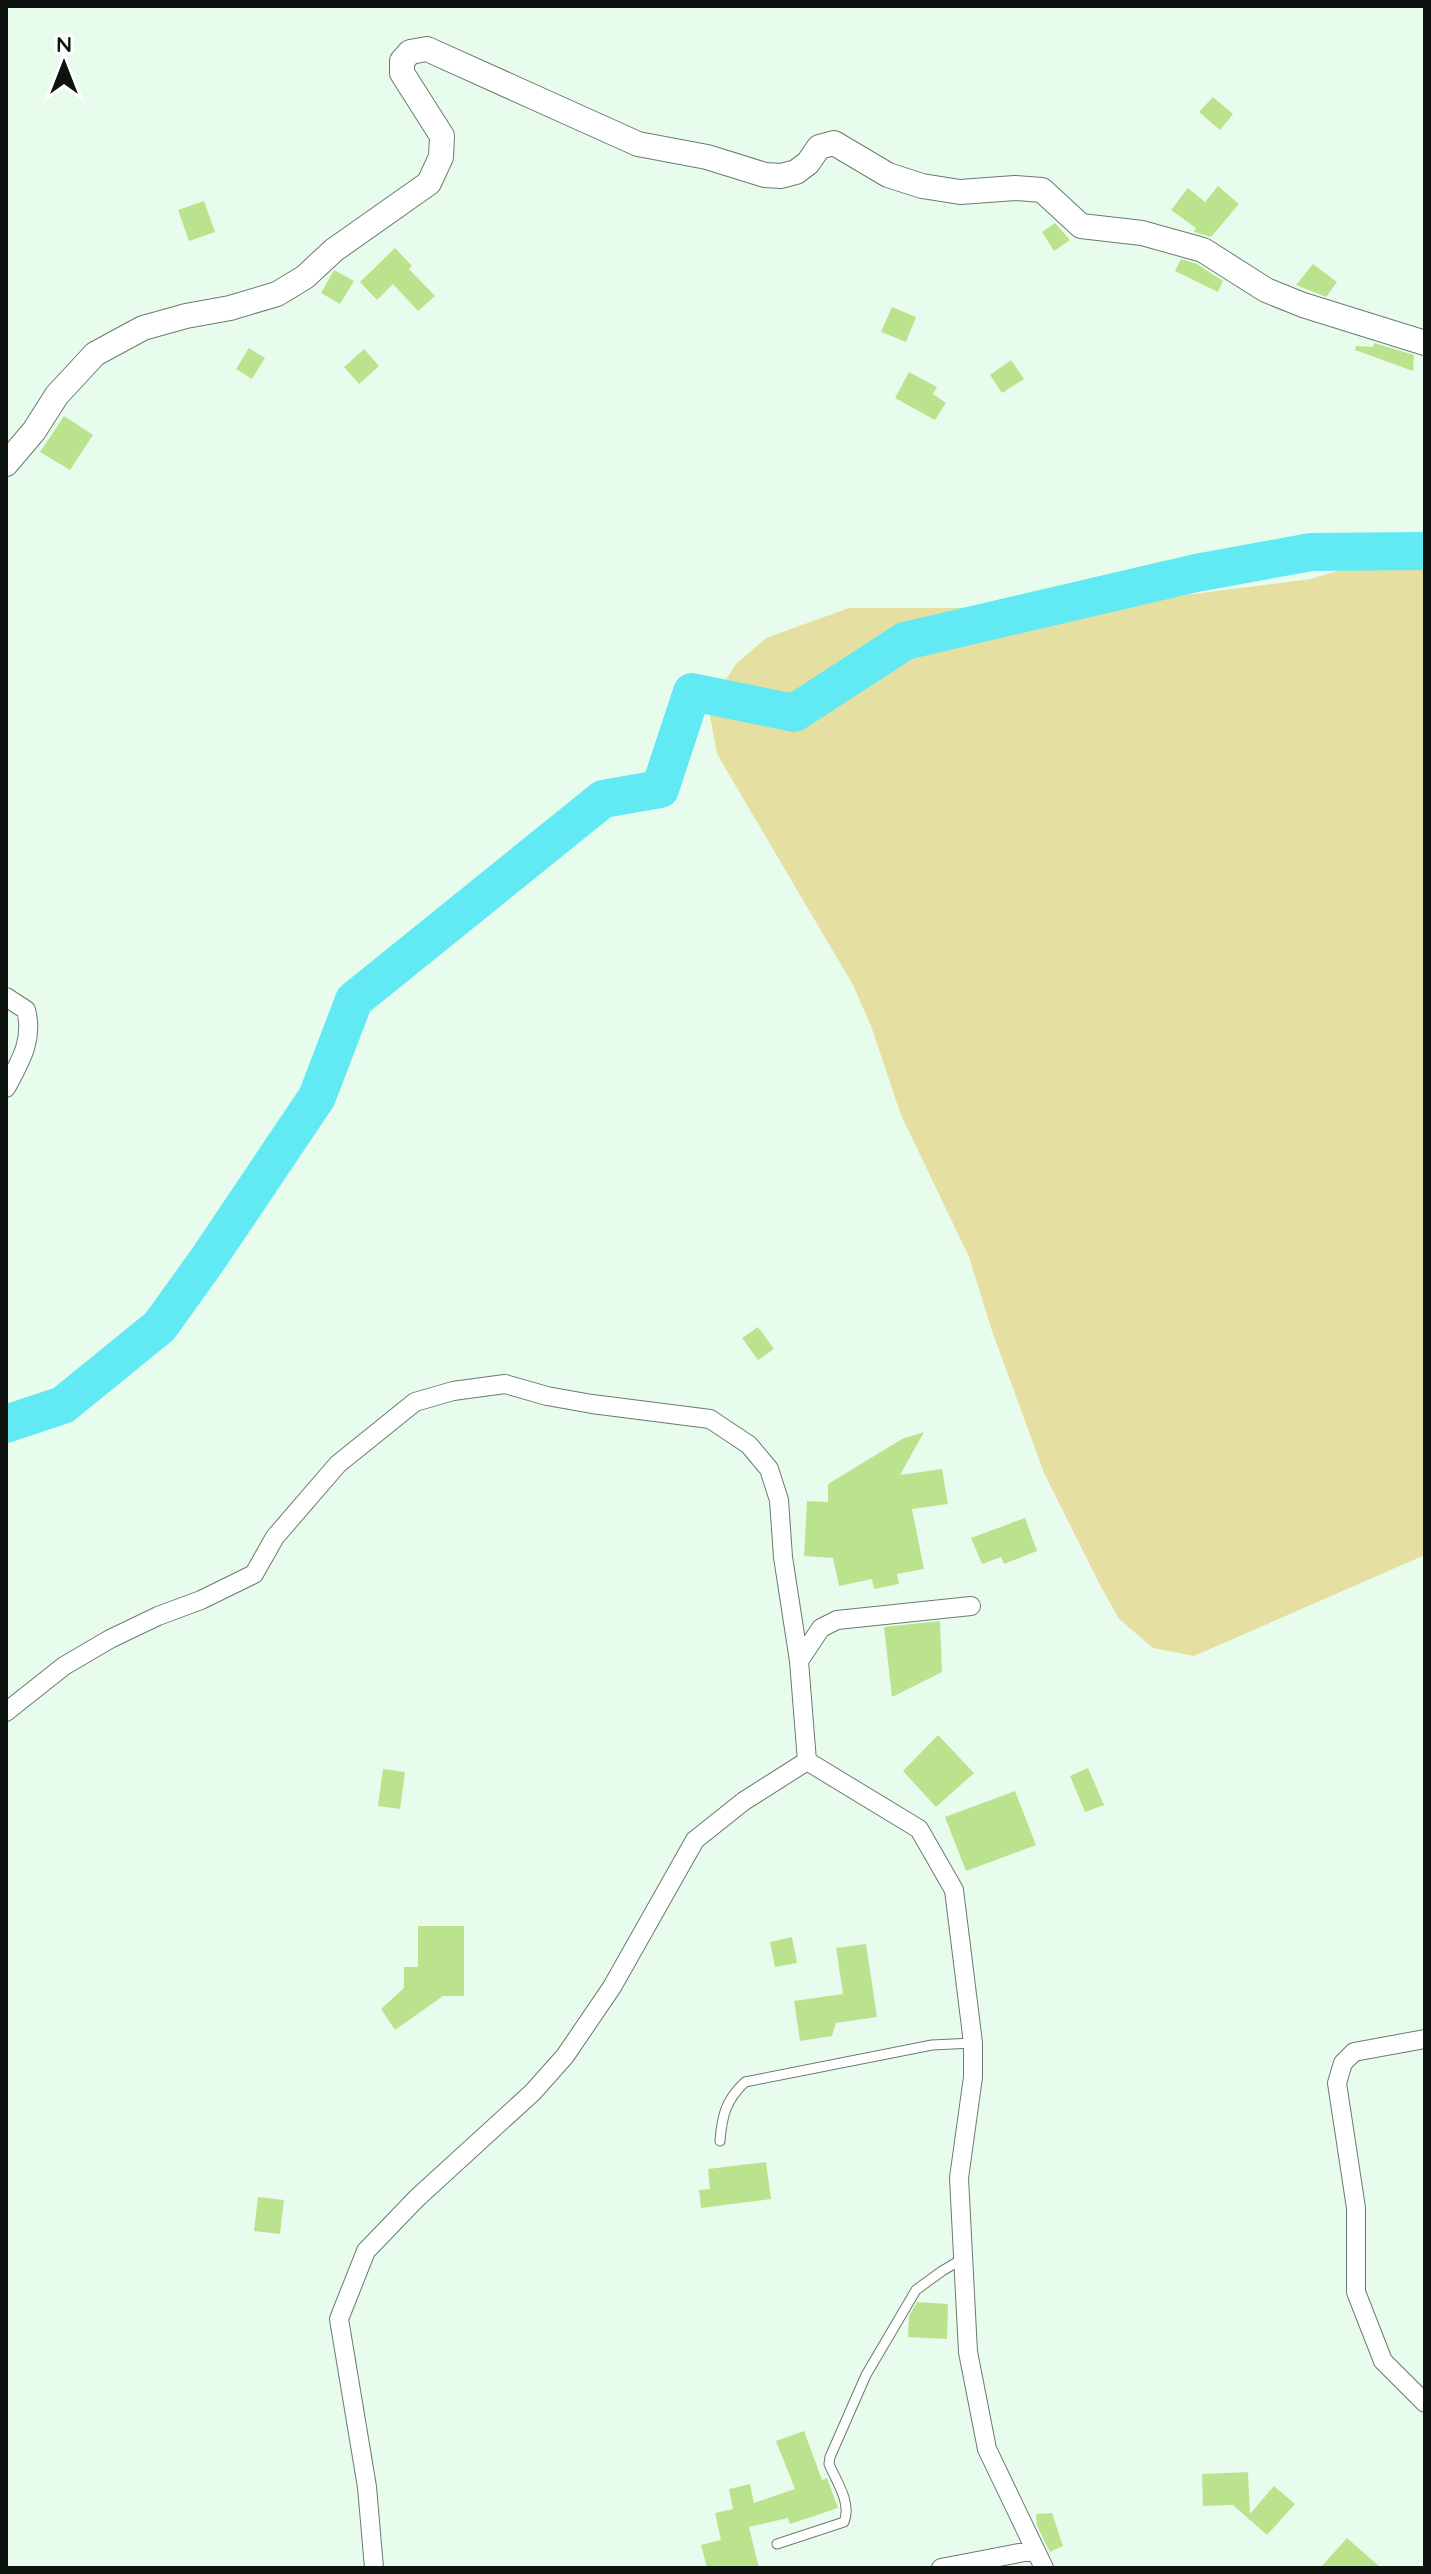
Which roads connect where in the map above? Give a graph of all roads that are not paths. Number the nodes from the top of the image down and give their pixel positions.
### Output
1 (1425, 343) edge
2 (6, 464) edge
3 (6, 997) edge
4 (6, 1088) edge
5 (971, 1606) dead end
6 (799, 1661) junction
7 (6, 1712) edge
8 (807, 1761) junction
9 (1425, 2039) edge
10 (973, 2043) junction
11 (720, 2141) dead end
12 (964, 2258) junction
13 (1425, 2403) edge
14 (777, 2544) dead end
15 (1035, 2550) junction
16 (374, 2568) edge
17 (941, 2568) edge
18 (1044, 2568) edge

1 - 2 street
3 - 4 street
5 - 6 street
6 - 7 street
6 - 8 street
8 - 10 street
8 - 16 street
9 - 13 street
10 - 11 lane
10 - 12 street
12 - 14 lane
12 - 15 street
15 - 17 street
15 - 18 street

